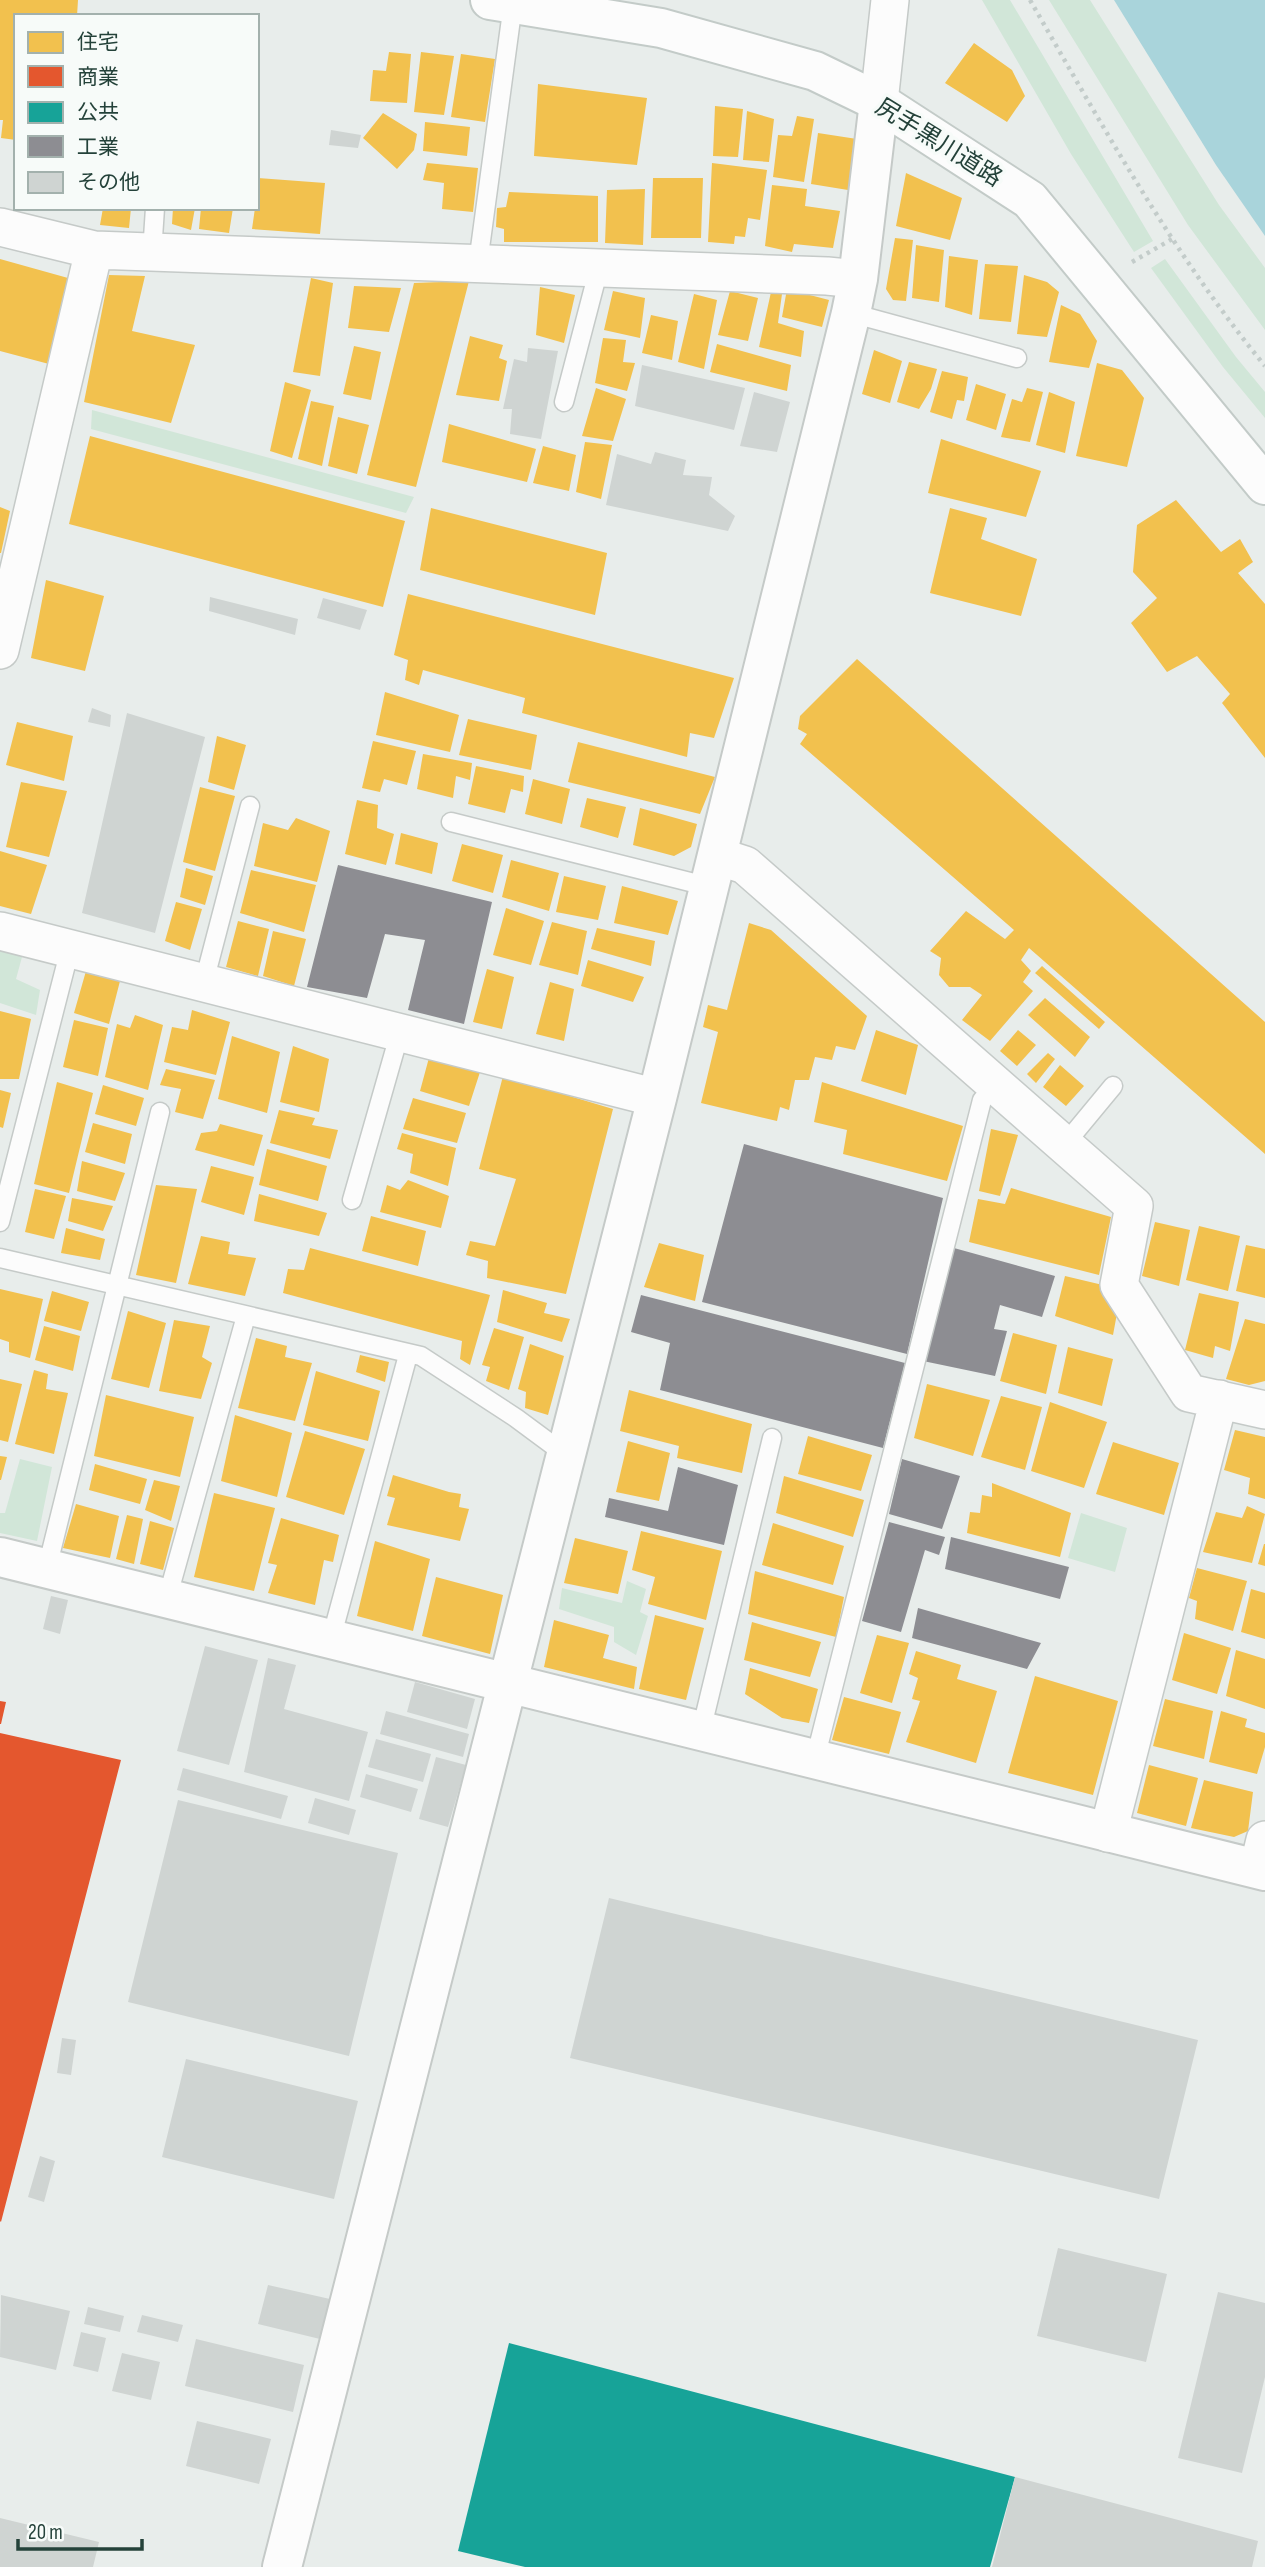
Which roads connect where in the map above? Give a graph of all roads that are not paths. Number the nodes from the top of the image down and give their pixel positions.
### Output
1 (890, 0) edge
2 (506, 1) edge
3 (878, 102) junction
4 (155, 210) edge
5 (0, 227) edge
6 (94, 250) junction
7 (152, 253) junction
8 (478, 263) junction
9 (599, 268) junction
10 (855, 296) junction
11 (1017, 358) dead end
12 (564, 402) dead end
13 (1265, 485) edge
14 (0, 650) edge
15 (250, 806) dead end
16 (451, 822) dead end
17 (713, 871) junction
18 (0, 931) edge
19 (70, 949) junction
20 (204, 982) junction
21 (400, 1032) junction
22 (997, 1085) junction
23 (1113, 1086) dead end
24 (657, 1098) junction
25 (160, 1112) dead end
26 (1065, 1144) junction
27 (352, 1200) dead end
28 (0, 1222) edge
29 (0, 1258) edge
30 (117, 1286) junction
31 (246, 1316) junction
32 (408, 1355) junction
33 (1219, 1399) junction
34 (1265, 1410) edge
35 (772, 1438) dead end
36 (566, 1455) junction
37 (0, 1557) edge
38 (47, 1568) junction
39 (167, 1599) junction
40 (331, 1639) junction
41 (507, 1682) junction
42 (701, 1731) junction
43 (815, 1759) junction
44 (1108, 1833) junction
45 (1263, 1860) edge
46 (282, 2567) edge

1 - 3 street
2 - 3 street, 尻手黒川道路
2 - 8 lane
3 - 10 street
3 - 13 street, 尻手黒川道路
4 - 7 lane
5 - 6 street
6 - 7 street
6 - 14 street
7 - 8 street
8 - 9 street
9 - 10 street
9 - 12 lane
10 - 11 lane
10 - 17 street
15 - 20 lane
16 - 17 lane
17 - 22 street
17 - 24 street
18 - 19 street
19 - 20 street
19 - 28 lane
20 - 21 street
21 - 24 street
21 - 27 lane
22 - 26 street
22 - 43 lane
23 - 26 lane
24 - 36 street
25 - 30 lane
26 - 33 street
29 - 30 lane
30 - 31 lane
30 - 38 lane
31 - 32 lane
31 - 39 lane
32 - 36 lane
32 - 40 lane
33 - 34 street
33 - 44 street
35 - 42 lane
36 - 41 street
37 - 38 street
38 - 39 street
39 - 40 street
40 - 41 street
41 - 42 street
41 - 46 street
42 - 43 street
43 - 44 street
44 - 45 street

